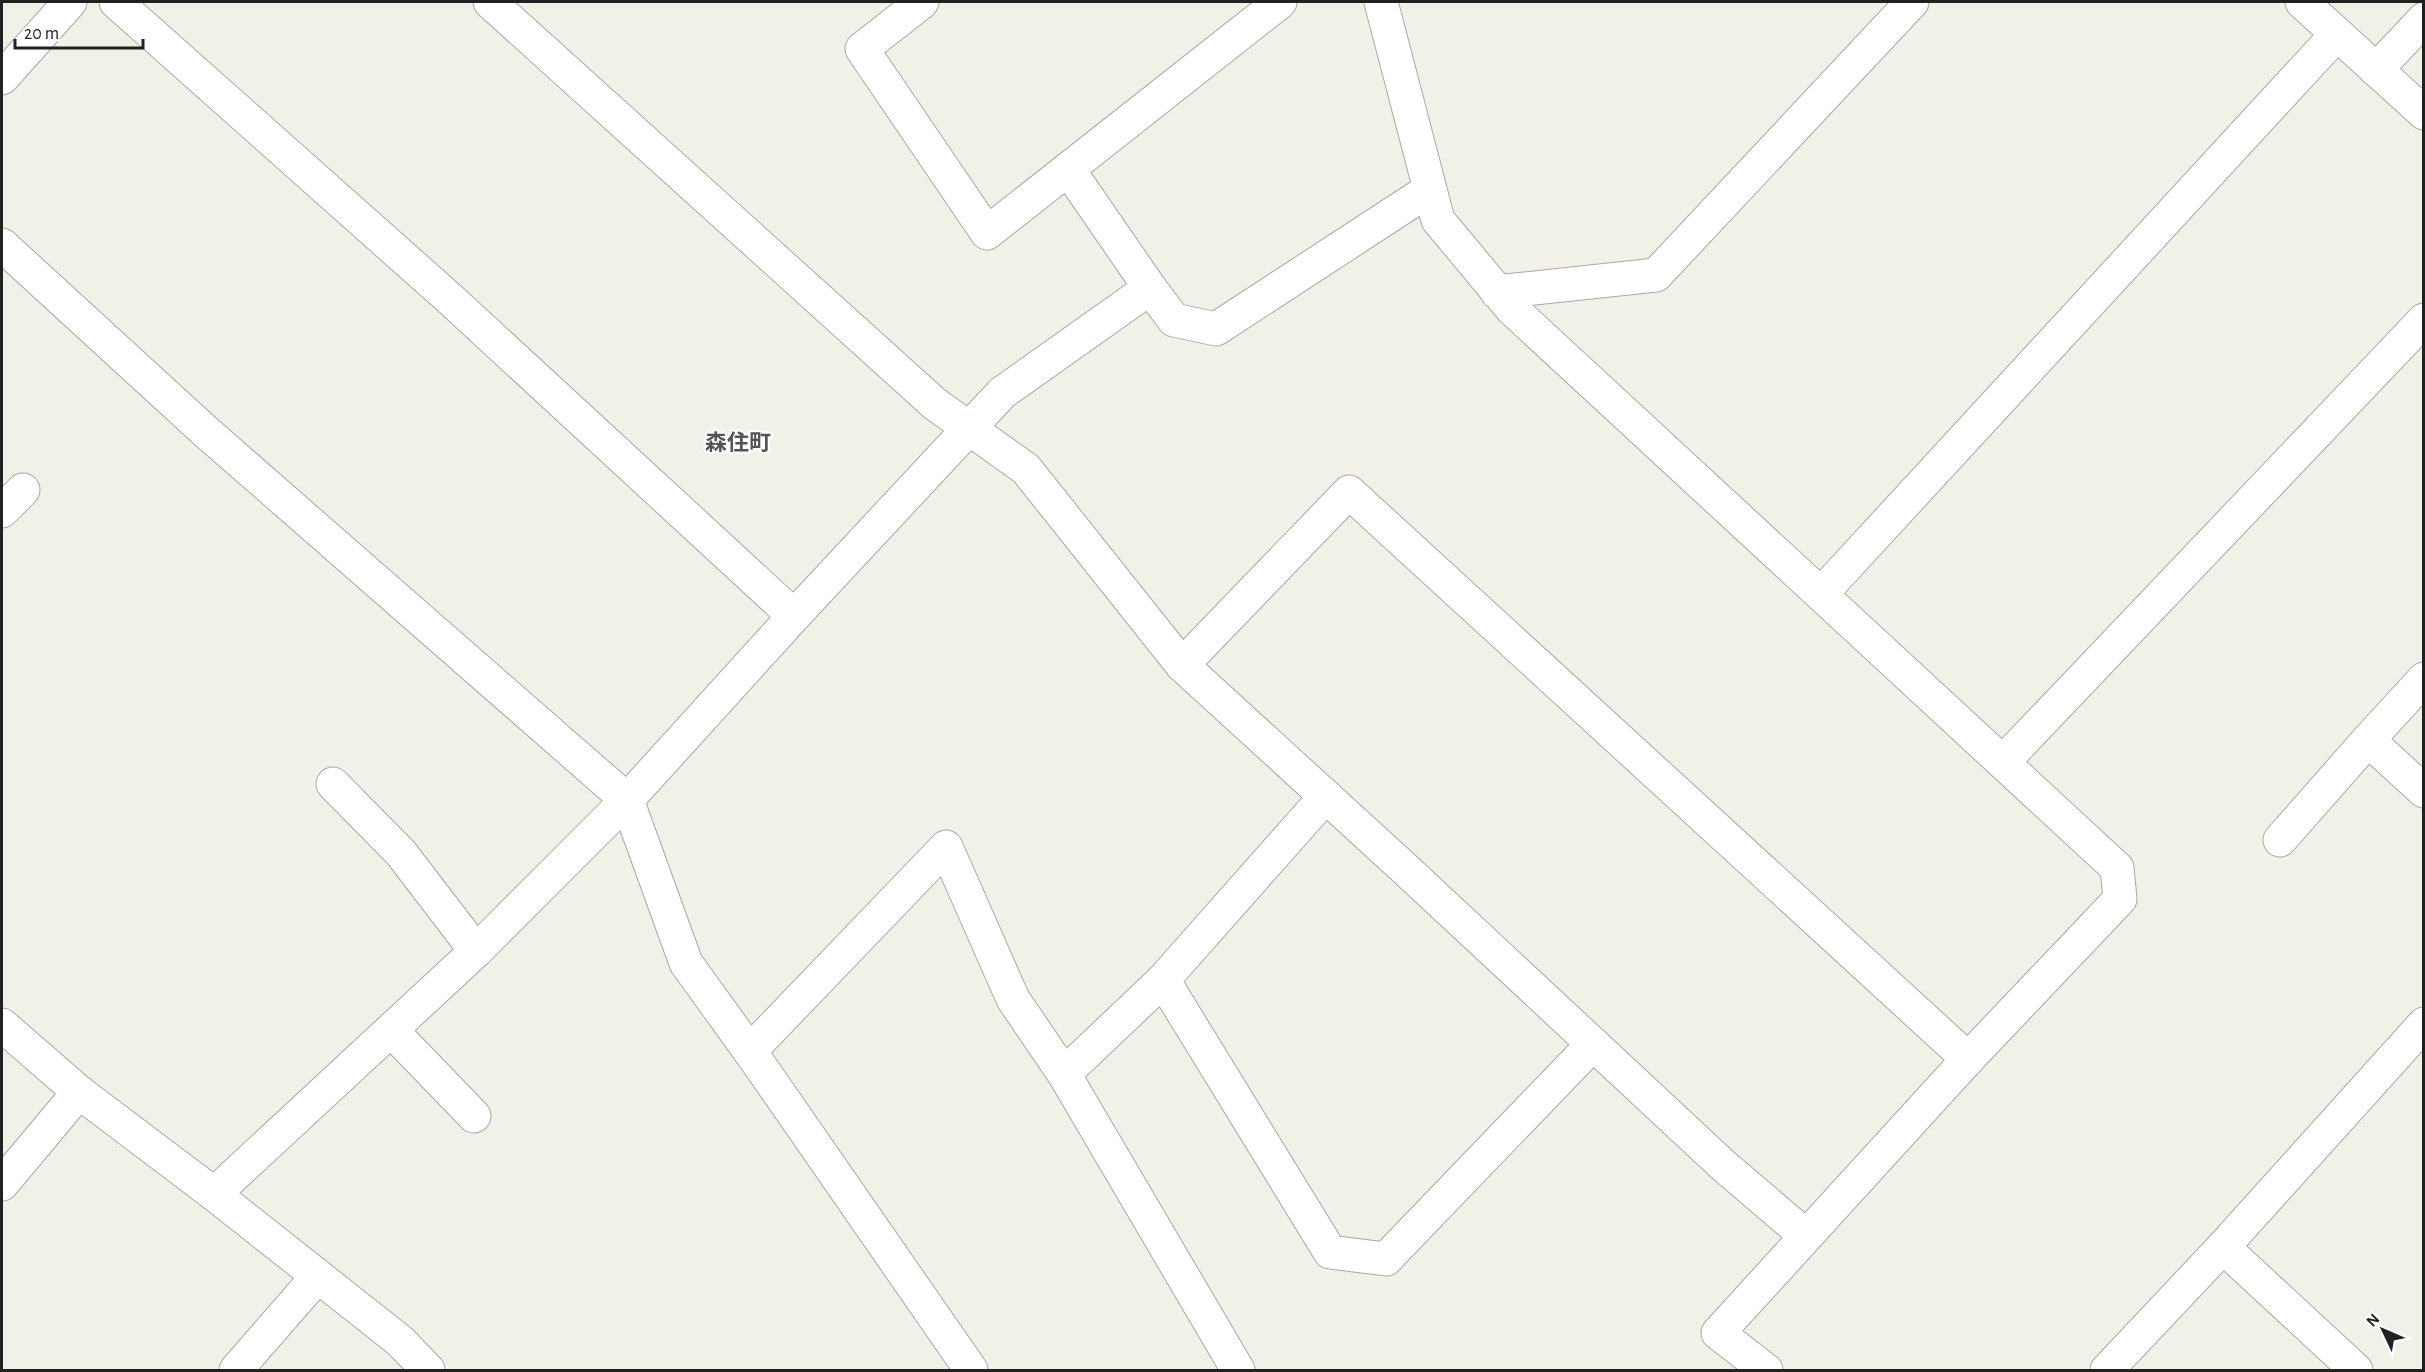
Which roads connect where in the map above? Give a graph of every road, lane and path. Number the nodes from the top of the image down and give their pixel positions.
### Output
1 (70, 2) edge
2 (116, 2) edge
3 (490, 2) edge
4 (922, 2) edge
5 (1280, 2) edge
6 (1381, 2) edge
7 (1912, 2) edge
8 (2302, 2) edge
9 (2424, 19) edge
10 (2337, 34) junction
11 (2376, 70) junction
12 (2, 78) edge
13 (2424, 113) edge
14 (1068, 169) junction
15 (1429, 190) junction
16 (2, 245) edge
17 (1150, 288) junction
18 (1497, 292) junction
19 (2424, 320) edge
20 (969, 426) junction
21 (1821, 594) junction
22 (794, 616) junction
23 (1182, 665) junction
24 (2424, 679) edge
25 (2368, 740) junction
26 (2003, 762) junction
27 (333, 784) dead end
28 (2424, 791) edge
29 (1326, 796) junction
30 (627, 800) junction
31 (2280, 840) dead end
32 (476, 951) junction
33 (1163, 980) junction
34 (2, 1024) edge
35 (2424, 1024) edge
36 (391, 1030) junction
37 (1593, 1044) junction
38 (750, 1051) junction
39 (1968, 1059) junction
40 (1064, 1074) junction
41 (79, 1092) junction
42 (474, 1116) dead end
43 (2, 1184) edge
44 (214, 1194) junction
45 (1806, 1236) junction
46 (2223, 1247) junction
47 (318, 1276) junction
48 (236, 1371) edge
49 (428, 1371) edge
50 (971, 1371) edge
51 (1238, 1371) edge
52 (1766, 1371) edge
53 (2107, 1371) edge
54 (2356, 1371) edge

1 - 12 street
2 - 22 street
3 - 20 street
4 - 14 street
5 - 14 street
6 - 15 street
7 - 18 street
8 - 10 street
9 - 11 street
10 - 11 street
10 - 21 street
11 - 13 street
14 - 17 street
15 - 17 street
15 - 18 street
16 - 30 street
17 - 20 street
18 - 21 street
19 - 26 street
20 - 22 street
20 - 23 street
21 - 26 street
22 - 30 street
23 - 29 street
23 - 39 street
24 - 25 street
25 - 28 street
25 - 31 street
26 - 39 street
27 - 32 street
29 - 33 street
29 - 37 street
30 - 32 street
30 - 38 street
32 - 36 street
33 - 37 street
33 - 40 street
34 - 41 street
35 - 46 street
36 - 42 street
36 - 44 street
37 - 45 street
38 - 40 street
38 - 50 street
39 - 45 street
40 - 51 street
41 - 43 street
41 - 44 street
44 - 47 street
45 - 52 street
46 - 53 street
46 - 54 street
47 - 48 street
47 - 49 street

